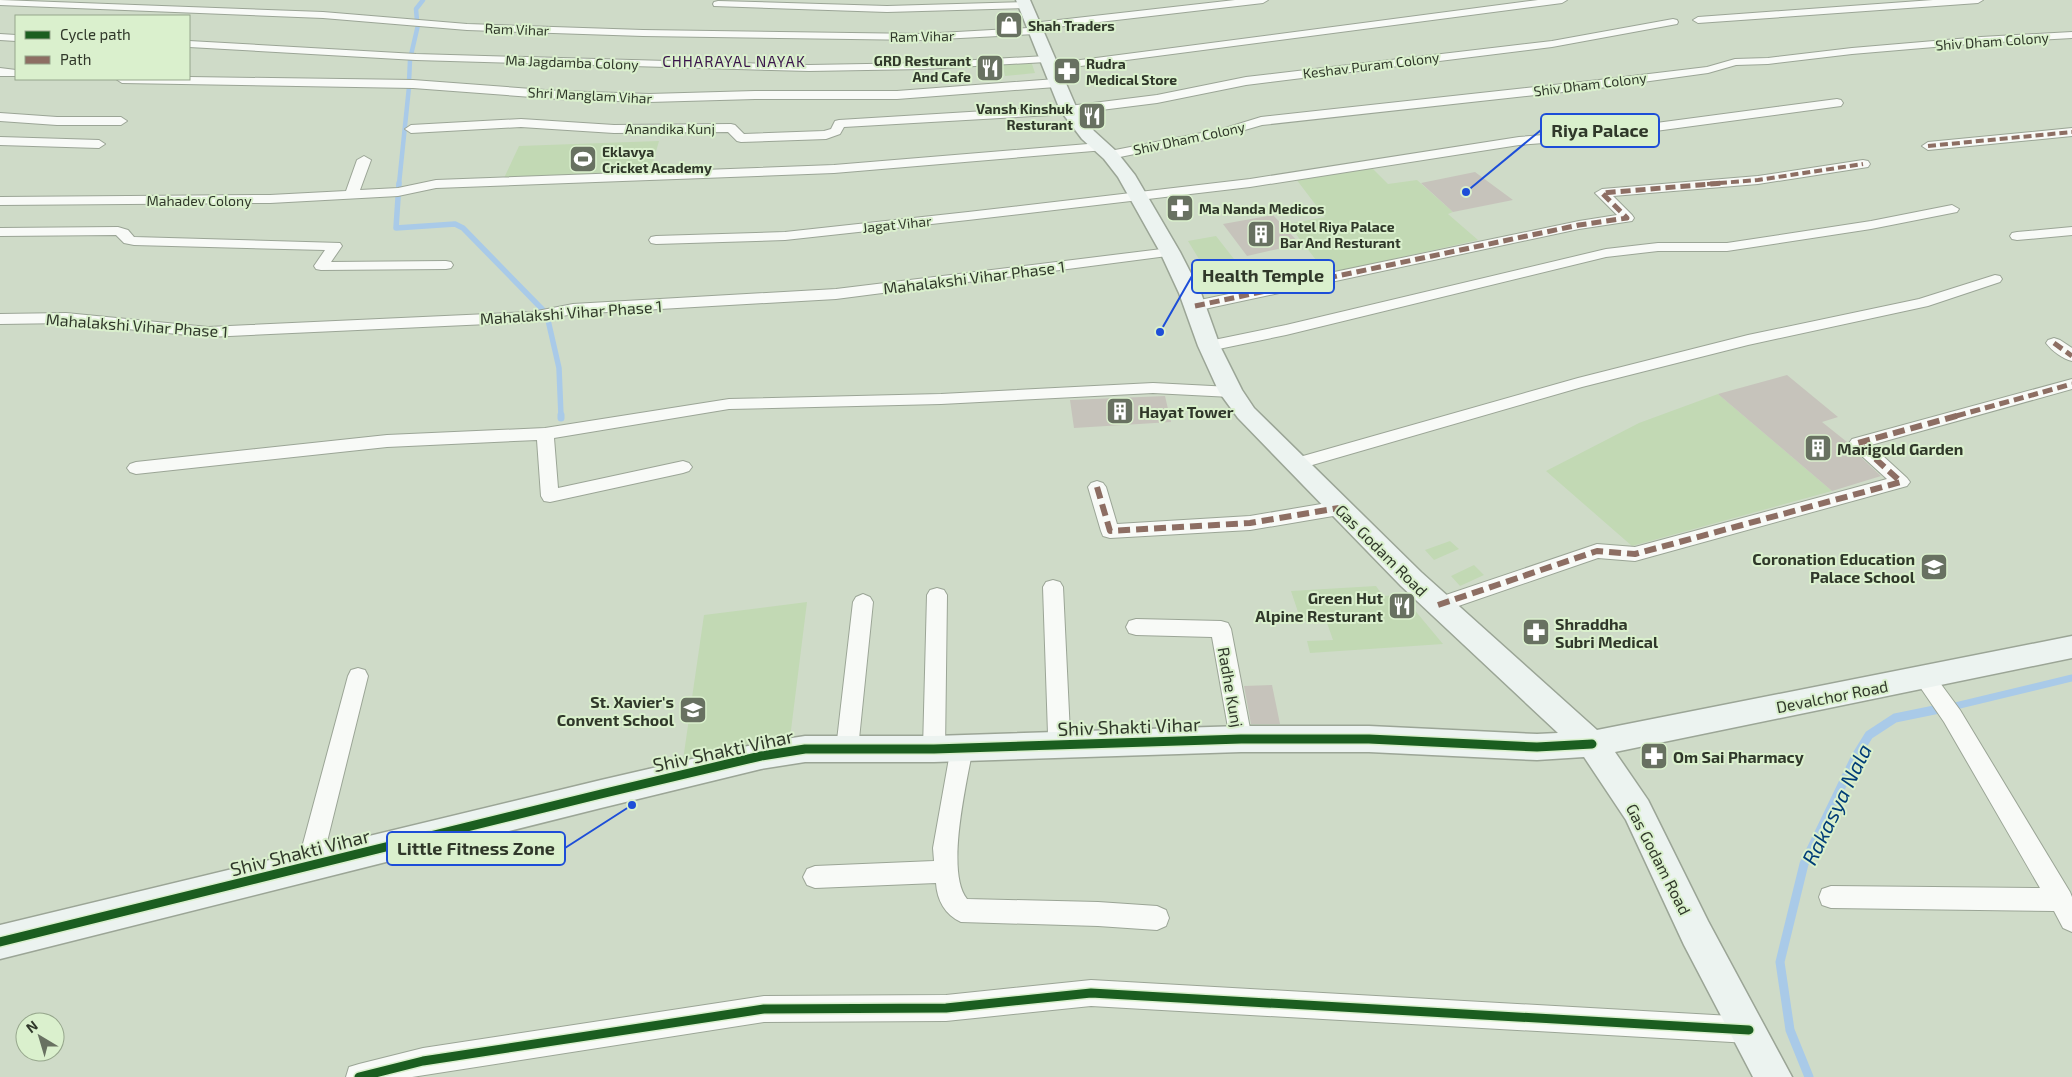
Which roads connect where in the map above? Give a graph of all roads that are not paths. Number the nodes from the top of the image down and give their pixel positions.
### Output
1 (1263, 0) edge
2 (1562, 0) edge
3 (1978, 0) edge
4 (0, 2) edge
5 (718, 4) dead end
6 (1029, 15) edge
7 (1698, 20) dead end
8 (1673, 22) dead end
9 (2072, 35) edge
10 (0, 37) edge
11 (15, 38) edge
12 (190, 44) edge
13 (1051, 70) junction
14 (0, 72) edge
15 (15, 73) edge
16 (180, 80) edge
17 (1837, 103) dead end
18 (1069, 110) junction
19 (0, 117) edge
20 (122, 121) dead end
21 (411, 129) dead end
22 (2072, 132) edge
23 (0, 141) edge
24 (100, 144) dead end
25 (1928, 146) dead end
26 (1105, 151) junction
27 (364, 160) dead end
28 (1863, 164) dead end
29 (398, 192) joint
30 (351, 195) junction
31 (1136, 195) junction
32 (0, 201) edge
33 (1952, 209) dead end
34 (2072, 231) edge
35 (0, 232) edge
36 (2017, 236) dead end
37 (656, 240) dead end
38 (1170, 252) junction
39 (446, 265) dead end
40 (1995, 279) dead end
41 (1195, 306) junction
42 (0, 319) edge
43 (2054, 343) dead end
44 (1209, 346) junction
45 (2072, 356) edge
46 (2072, 384) edge
47 (1230, 392) junction
48 (545, 434) junction
49 (1295, 464) junction
50 (683, 467) dead end
51 (136, 468) dead end
52 (1097, 486) dead end
53 (1339, 508) junction
54 (1053, 587) dead end
55 (937, 595) dead end
56 (864, 602) dead end
57 (1438, 605) junction
58 (1136, 627) dead end
59 (2072, 647) edge
60 (358, 676) dead end
61 (1932, 688) junction
62 (1952, 716) joint
63 (1241, 739) junction
64 (1592, 744) junction
65 (1064, 745) junction
66 (948, 748) junction
67 (848, 749) junction
68 (309, 866) junction
69 (947, 872) junction
70 (815, 877) dead end
71 (1831, 897) dead end
72 (2067, 910) edge
73 (1157, 918) dead end
74 (0, 942) edge
75 (1750, 1030) junction
76 (359, 1077) edge
77 (1773, 1077) edge

1 - 6 street
2 - 13 street, Ma Jagdamba Colony
3 - 7 street
4 - 6 street, Ram Vihar
5 - 6 street
6 - 13 main road, Gas Godam Road
8 - 18 street, Keshav Puram Colony
9 - 26 street, Shiv Dham Colony
10 - 11 street
12 - 13 street, Ma Jagdamba Colony
13 - 16 street, Shri Manglam Vihar
13 - 18 main road, Gas Godam Road
14 - 15 street
17 - 31 street, Jagat Vihar
18 - 21 street, Anandika Kunj
18 - 26 main road, Gas Godam Road
19 - 20 street
22 - 25 street
23 - 24 street
26 - 29 street, Shiv Dham Colony
26 - 31 main road, Gas Godam Road
27 - 30 street
28 - 41 street
29 - 30 street, Mahadev Colony
30 - 32 street, Mahadev Colony
31 - 37 street, Jagat Vihar
31 - 38 main road, Gas Godam Road
33 - 44 street
34 - 36 street
35 - 39 street
38 - 41 main road, Gas Godam Road
38 - 42 street, Mahalakshi Vihar Phase 1
40 - 49 street
41 - 44 main road, Gas Godam Road
43 - 45 street
44 - 47 main road, Gas Godam Road
46 - 57 street
47 - 48 street
47 - 49 main road, Gas Godam Road
48 - 50 street
48 - 51 street
49 - 53 main road, Gas Godam Road
52 - 53 street
53 - 57 main road, Gas Godam Road
54 - 65 street
55 - 66 street
56 - 67 street
57 - 64 main road, Gas Godam Road
58 - 63 street, Radhe Kunj
59 - 61 main road, Devalchor Road
60 - 68 street
61 - 62 street
61 - 64 main road, Devalchor Road
62 - 72 street
63 - 64 main road, Shiv Shakti Vihar
63 - 65 main road, Shiv Shakti Vihar
64 - 75 main road, Gas Godam Road
65 - 66 main road, Shiv Shakti Vihar
66 - 67 main road, Shiv Shakti Vihar
66 - 69 street
67 - 68 main road, Shiv Shakti Vihar
68 - 74 main road, Shiv Shakti Vihar
69 - 70 street
69 - 73 street
71 - 72 street
75 - 76 street
75 - 77 main road, Gas Godam Road

